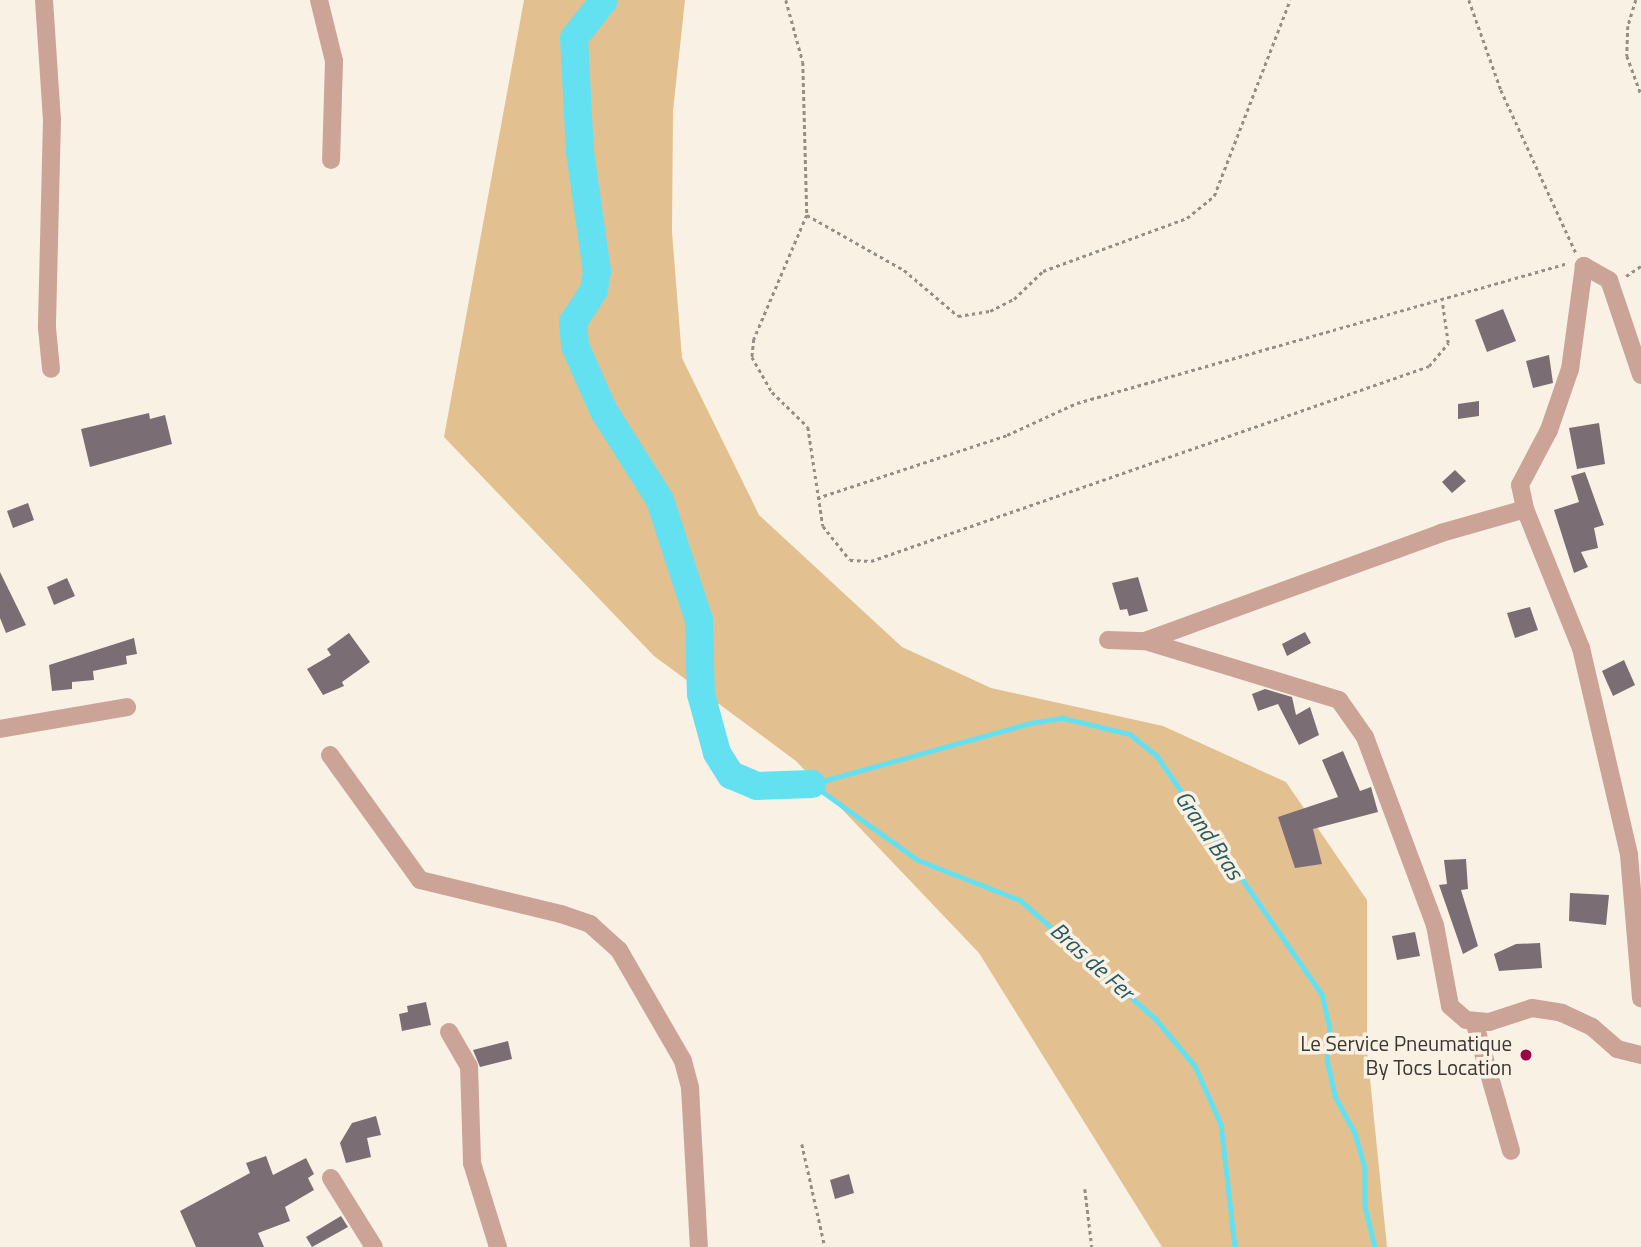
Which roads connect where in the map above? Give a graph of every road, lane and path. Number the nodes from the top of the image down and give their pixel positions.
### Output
1 (44, 0) edge
2 (319, 0) edge
3 (786, 0) edge
4 (1290, 0) edge
5 (1469, 0) edge
6 (1636, 0) edge
7 (1641, 94) edge
8 (331, 160) dead end
9 (807, 215) junction
10 (1442, 300) junction
11 (51, 369) dead end
12 (1641, 375) edge
13 (817, 498) junction
14 (1525, 509) junction
15 (1108, 640) dead end
16 (1145, 641) junction
17 (127, 707) dead end
18 (0, 729) edge
19 (330, 755) dead end
20 (1641, 998) edge
21 (1474, 1021) junction
22 (449, 1032) dead end
23 (1641, 1055) edge
24 (802, 1144) dead end
25 (1511, 1151) dead end
26 (331, 1178) dead end
27 (1084, 1189) dead end
28 (374, 1247) edge
29 (498, 1247) edge
30 (699, 1247) edge
31 (825, 1247) edge
32 (1092, 1247) edge

1 - 11 street
2 - 8 street
3 - 9 path
4 - 9 path
5 - 10 path
6 - 7 path
9 - 13 path
10 - 13 path
10 - 13 path
12 - 14 street
14 - 16 street
14 - 20 street
15 - 16 street
16 - 21 street
17 - 18 street
19 - 30 street
21 - 23 street
21 - 25 street
22 - 29 street
24 - 31 path
26 - 28 street
27 - 32 path

